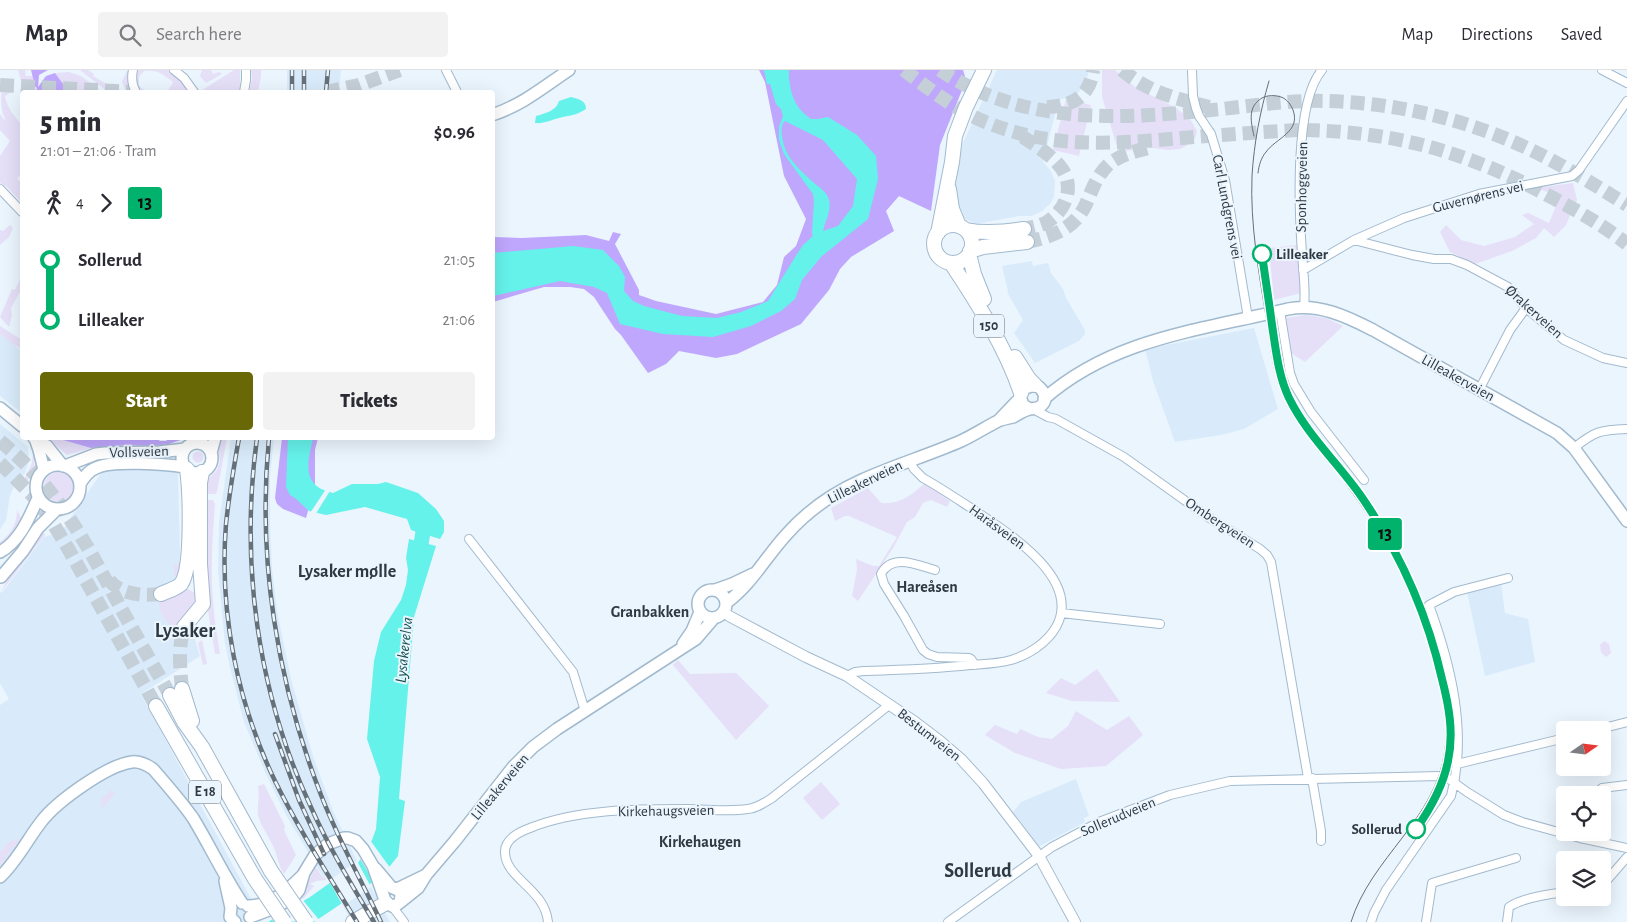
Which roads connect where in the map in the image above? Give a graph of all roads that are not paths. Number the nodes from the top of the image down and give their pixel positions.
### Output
1 (133, 70) edge
2 (174, 70) edge
3 (246, 70) edge
4 (446, 70) edge
5 (569, 70) edge
6 (984, 70) edge
7 (994, 70) edge
8 (1192, 70) edge
9 (1322, 70) edge
10 (1602, 70) edge
11 (1627, 83) edge
12 (135, 90) edge
13 (193, 90) edge
14 (244, 90) edge
15 (456, 90) edge
16 (1627, 101) edge
17 (495, 114) edge
18 (952, 162) junction
19 (0, 189) edge
20 (20, 210) edge
21 (955, 222) junction
22 (938, 233) junction
23 (1354, 240) junction
24 (970, 252) junction
25 (951, 263) junction
26 (1303, 270) junction
27 (1304, 307) junction
28 (1526, 308) junction
29 (1280, 311) junction
30 (1248, 318) junction
31 (1627, 363) edge
32 (1068, 379) junction
33 (1037, 386) junction
34 (1478, 390) junction
35 (1021, 396) junction
36 (1044, 401) junction
37 (0, 408) edge
38 (1032, 409) junction
39 (1056, 419) junction
40 (998, 421) junction
41 (20, 424) edge
42 (1627, 429) edge
43 (36, 440) edge
44 (38, 440) edge
45 (214, 440) edge
46 (193, 443) edge
47 (1574, 448) junction
48 (211, 453) junction
49 (909, 460) junction
50 (64, 466) junction
51 (186, 468) junction
52 (44, 470) junction
53 (202, 472) junction
54 (1364, 480) dead end
55 (80, 484) junction
56 (38, 498) junction
57 (56, 510) junction
58 (1627, 521) edge
59 (469, 539) dead end
60 (0, 552) edge
61 (0, 570) edge
62 (935, 570) dead end
63 (754, 574) junction
64 (0, 578) edge
65 (1508, 578) dead end
66 (715, 590) junction
67 (161, 594) tunnel mouth
68 (721, 611) junction
69 (700, 612) junction
70 (1061, 613) junction
71 (1160, 624) dead end
72 (184, 627) tunnel mouth
73 (679, 649) junction
74 (975, 665) junction
75 (847, 676) junction
76 (176, 692) tunnel mouth
77 (889, 705) junction
78 (156, 706) tunnel mouth
79 (585, 711) junction
80 (1627, 722) edge
81 (1611, 726) edge
82 (1556, 740) edge
83 (1457, 764) junction
84 (1310, 778) junction
85 (1455, 784) junction
86 (1627, 785) edge
87 (1611, 787) edge
88 (1556, 829) edge
89 (1320, 841) dead end
90 (1603, 841) edge
91 (1627, 848) edge
92 (1039, 856) junction
93 (1627, 857) edge
94 (1516, 858) dead end
95 (223, 872) junction
96 (1611, 876) edge
97 (0, 878) edge
98 (389, 893) junction
99 (1556, 893) edge
100 (231, 908) junction
101 (247, 912) edge
102 (235, 922) edge
103 (284, 922) edge
104 (306, 922) edge
105 (353, 922) edge
106 (404, 922) edge
107 (548, 922) edge
108 (948, 922) edge
109 (1075, 922) edge
110 (1371, 922) edge
111 (1426, 922) edge
112 (1507, 922) edge

1 - 12 street
2 - 13 street
3 - 14 street
4 - 15 street
5 - 17 main road
6 - 18 highway
7 - 18 highway
8 - 30 street, Carl Lundgrens vei
9 - 26 street, Sponhoggveien
10 - 11 street
16 - 23 street, Guvernørens vei
18 - 21 highway
19 - 20 street
21 - 22 highway
21 - 22 highway
21 - 24 highway, 150
21 - 24 highway
22 - 25 highway, 150
23 - 26 street, Guvernørens vei
23 - 28 street, Ørakerveien
24 - 25 highway
24 - 33 highway, 150
25 - 35 highway, 150
26 - 27 street, Sponhoggveien
27 - 29 main road, Lilleakerveien
27 - 34 main road, Lilleakerveien
28 - 31 street, Ørakerveien
28 - 34 street
29 - 30 main road, Lilleakerveien
29 - 54 street
30 - 32 main road, Lilleakerveien
32 - 33 main road, Lilleakerveien
32 - 36 main road, Lilleakerveien
33 - 35 main road
33 - 36 main road
34 - 47 main road, Lilleakerveien
35 - 38 main road
35 - 40 main road, Lilleakerveien
36 - 38 main road
36 - 39 street, Ombergveien
37 - 41 main road
38 - 39 street, Ombergveien
38 - 40 main road, Lilleakerveien
39 - 84 street, Ombergveien
40 - 49 main road, Lilleakerveien
42 - 47 street
43 - 52 main road
44 - 50 main road
45 - 48 main road
46 - 48 main road
46 - 50 main road, Vollsveien
46 - 51 main road
47 - 58 main road, Lilleakerveien
48 - 53 main road
49 - 63 main road, Lilleakerveien
49 - 70 street, Haråsveien
50 - 52 main road
50 - 55 main road
51 - 53 main road
51 - 55 main road, Vollsveien
51 - 67 highway
52 - 56 main road
53 - 72 highway
55 - 57 main road
56 - 57 main road
56 - 60 main road
57 - 64 main road
59 - 79 street
61 - 64 main road
62 - 74 street
63 - 66 main road, Lilleakerveien
63 - 68 main road, Lilleakerveien
65 - 83 street
66 - 68 main road
66 - 69 main road
68 - 69 main road
68 - 73 main road, Lilleakerveien
68 - 75 street, Bestumveien
69 - 73 main road, Lilleakerveien
70 - 71 street
70 - 74 street
73 - 79 main road, Lilleakerveien
74 - 75 street
75 - 77 street, Bestumveien
76 - 104 highway, E 18, bridge
77 - 92 street, Bestumveien
77 - 107 street, Kirkehaugsveien
78 - 103 highway, E 18, bridge
79 - 98 main road, Lilleakerveien
80 - 81 street
82 - 83 street
83 - 85 street
84 - 85 street, Sollerudveien
84 - 89 street
84 - 92 street, Sollerudveien
85 - 88 street, Sollerudveien
85 - 110 street
86 - 87 street
90 - 91 street, Sollerudveien
92 - 108 street, Sollerudveien
92 - 109 street, Bestumveien
93 - 96 street
94 - 111 street
95 - 97 main road
95 - 100 main road
95 - 101 main road
98 - 101 main road
98 - 105 highway
98 - 106 street
99 - 112 street
100 - 101 main road
100 - 102 main road

